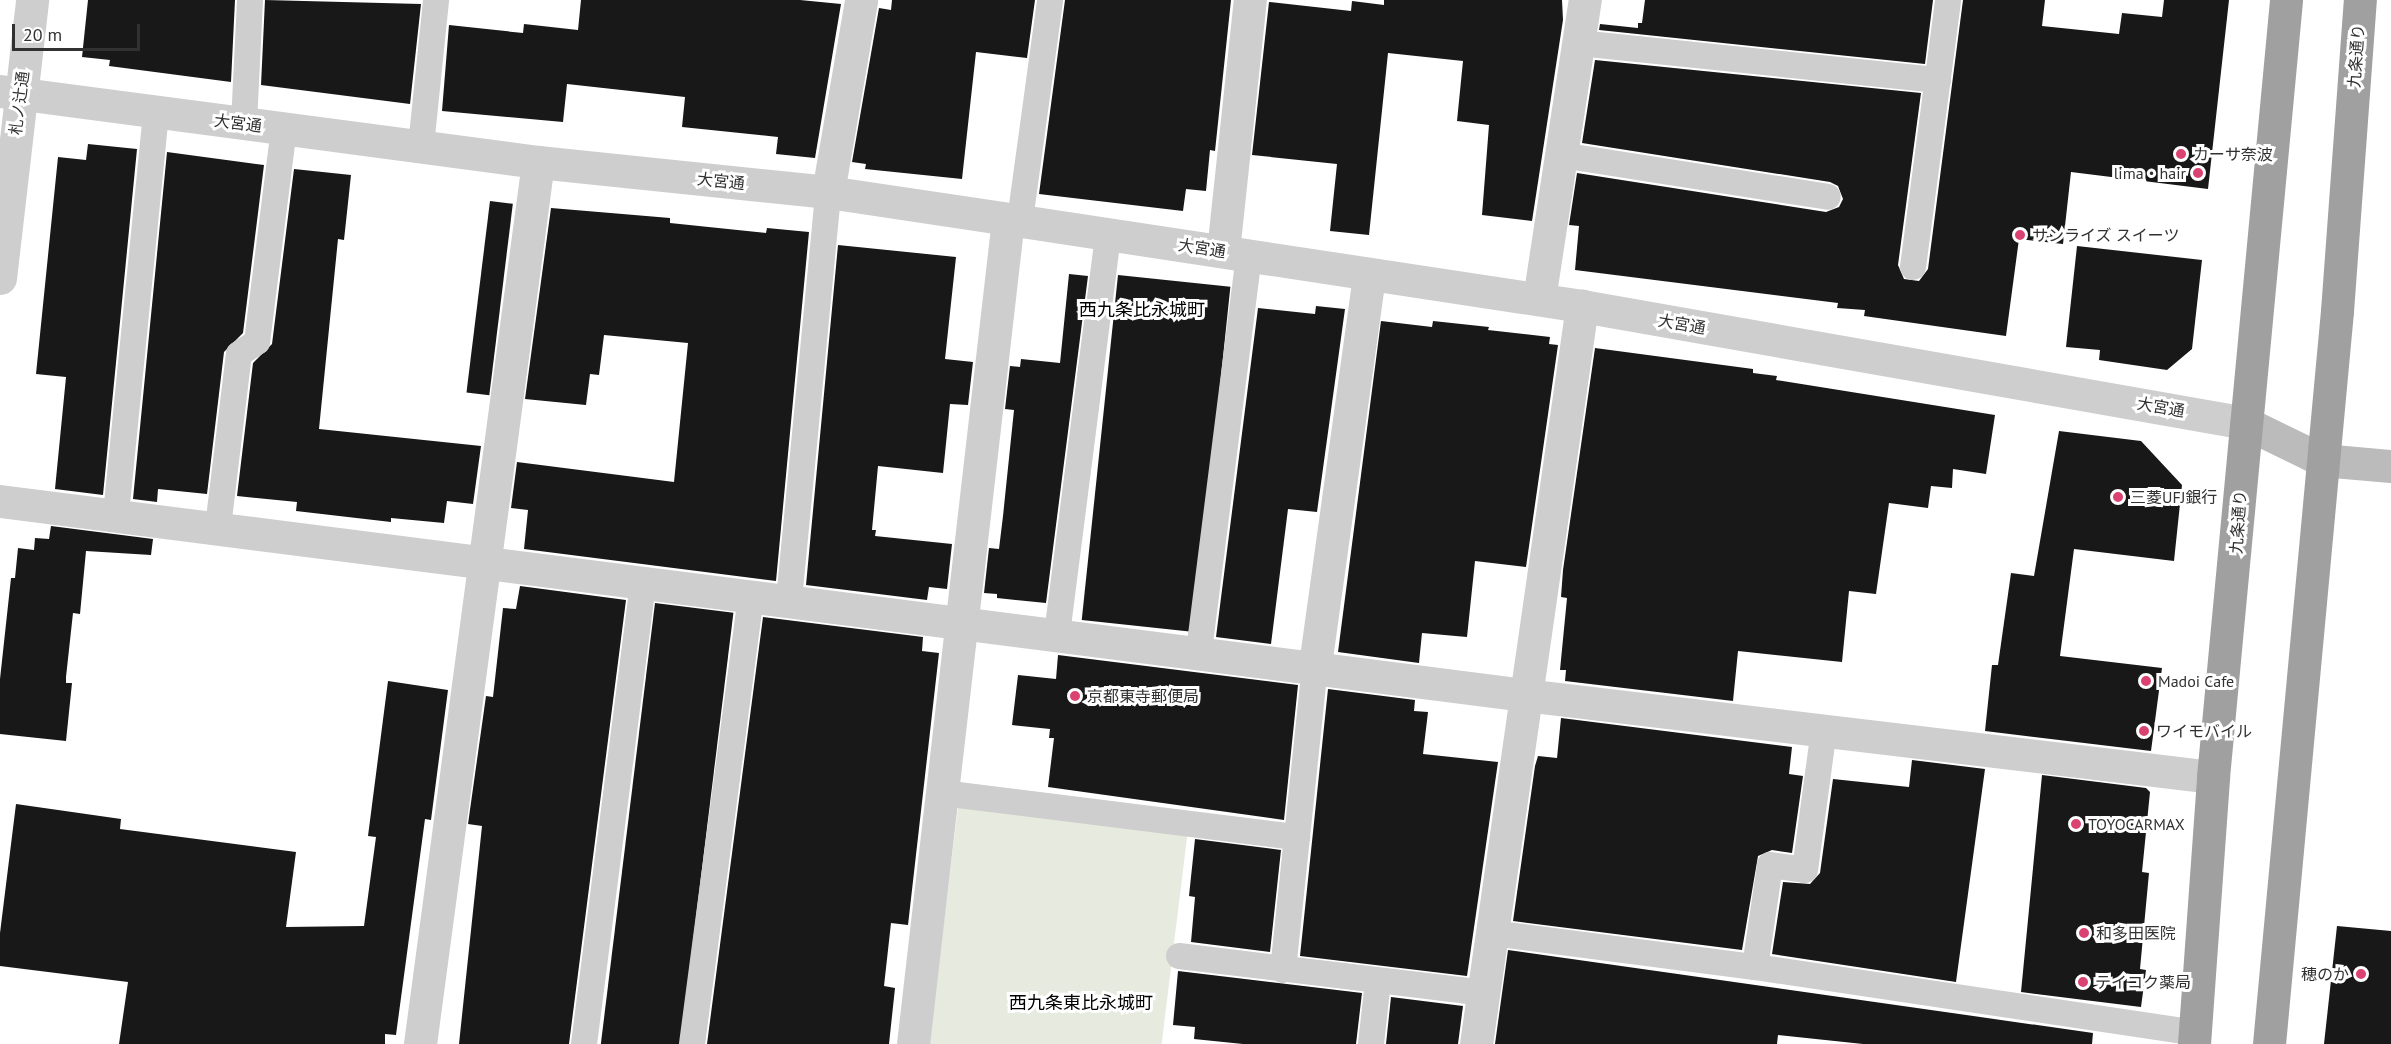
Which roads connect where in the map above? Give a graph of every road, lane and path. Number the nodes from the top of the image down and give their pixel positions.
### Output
1 (32, 0) edge
2 (249, 0) edge
3 (436, 0) edge
4 (861, 0) edge
5 (1050, 0) edge
6 (1250, 0) edge
7 (1585, 0) edge
8 (1948, 0) edge
9 (2286, 0) edge
10 (2360, 0) edge
11 (1579, 43) junction
12 (1938, 80) junction
13 (10, 92) edge
14 (156, 113) junction
15 (244, 123) junction
16 (284, 128) junction
17 (421, 146) junction
18 (1561, 154) junction
19 (538, 162) junction
20 (828, 192) junction
21 (1828, 197) dead end
22 (1014, 220) junction
23 (1108, 234) junction
24 (1236, 253) junction
25 (1913, 267) dead end
26 (1369, 274) junction
27 (0, 278) edge
28 (1539, 300) junction
29 (1582, 306) junction
30 (2246, 423) junction
31 (2322, 460) junction
32 (2391, 466) edge
33 (0, 501) edge
34 (116, 514) junction
35 (218, 527) junction
36 (484, 560) junction
37 (644, 581) junction
38 (751, 595) junction
39 (789, 600) junction
40 (962, 622) junction
41 (1057, 634) junction
42 (1199, 651) junction
43 (1315, 665) junction
44 (1524, 694) junction
45 (1824, 730) junction
46 (2213, 777) junction
47 (942, 793) junction
48 (1297, 837) junction
49 (1492, 933) junction
50 (1179, 956) dead end
51 (1755, 968) junction
52 (1283, 970) junction
53 (1378, 981) junction
54 (1483, 993) junction
55 (2194, 1038) edge
56 (420, 1044) edge
57 (584, 1044) edge
58 (692, 1044) edge
59 (913, 1044) edge
60 (1371, 1044) edge
61 (1476, 1044) edge
62 (2269, 1044) edge

1 - 13 street, 札ノ辻通
2 - 15 lane
3 - 17 lane
4 - 20 street
5 - 22 lane
6 - 24 street
7 - 11 street
8 - 12 lane
9 - 30 highway, 九条通り
10 - 31 highway, 九条通り
11 - 12 lane
11 - 18 street
12 - 25 lane
13 - 14 street, 大宮通
13 - 27 street, 札ノ辻通
14 - 15 street, 大宮通
14 - 34 lane
15 - 16 street, 大宮通
16 - 17 street, 大宮通
16 - 35 lane
17 - 19 street, 大宮通
18 - 21 lane
18 - 28 street
19 - 20 street, 大宮通
19 - 36 street
20 - 22 street, 大宮通
20 - 39 lane
22 - 23 street, 大宮通
22 - 40 street
23 - 24 street, 大宮通
23 - 41 lane
24 - 26 street, 大宮通
24 - 42 lane
26 - 28 street, 大宮通
26 - 43 street
28 - 29 street, 大宮通
29 - 30 street, 大宮通
29 - 44 street
30 - 31 main road, 大宮通
30 - 46 highway, 九条通り
31 - 32 main road, 大宮通
31 - 62 highway, 九条通り
33 - 34 street
34 - 35 street
35 - 36 street
36 - 37 street
36 - 56 street
37 - 38 street
37 - 57 lane
38 - 39 street
38 - 58 lane
39 - 40 street
40 - 41 street
40 - 47 street
41 - 42 street
42 - 43 street
43 - 44 street
43 - 48 lane
44 - 45 street
44 - 49 street
45 - 46 street
45 - 51 lane
46 - 55 highway, 九条通り
47 - 48 lane
47 - 59 street
48 - 52 lane
49 - 51 lane
49 - 54 street
50 - 52 lane
51 - 55 lane
52 - 53 lane
53 - 54 lane
53 - 60 lane
54 - 61 street

